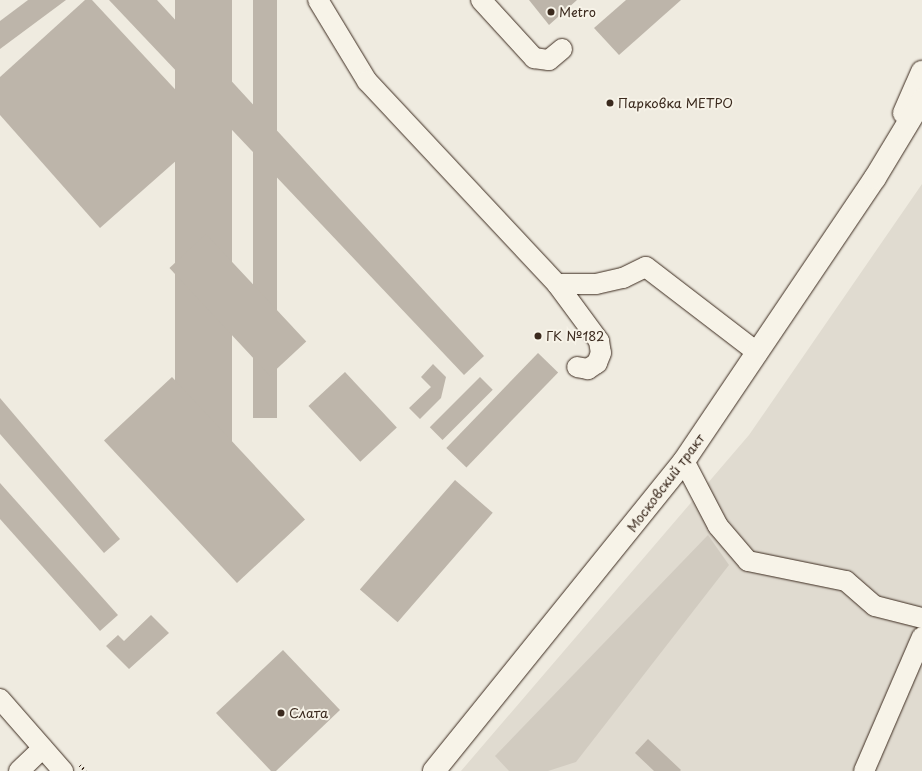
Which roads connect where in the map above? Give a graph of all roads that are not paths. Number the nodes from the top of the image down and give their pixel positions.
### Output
1 (318, 0) edge
2 (481, 0) edge
3 (562, 49) dead end
4 (922, 72) edge
5 (922, 100) edge
6 (876, 178) junction
7 (557, 284) junction
8 (758, 353) junction
9 (577, 366) dead end
10 (684, 462) junction
11 (922, 618) edge
12 (922, 637) edge
13 (0, 699) edge
14 (43, 748) junction
15 (71, 768) edge
16 (18, 771) edge
17 (434, 771) edge
18 (864, 771) edge

1 - 7 street
2 - 3 street
4 - 6 main road
5 - 6 main road
6 - 8 main road, Московский тракт
7 - 8 street
7 - 9 street
8 - 10 main road, Московский тракт
10 - 11 street
10 - 17 main road, Московский тракт
12 - 18 street
13 - 14 street
14 - 15 street
14 - 16 street

